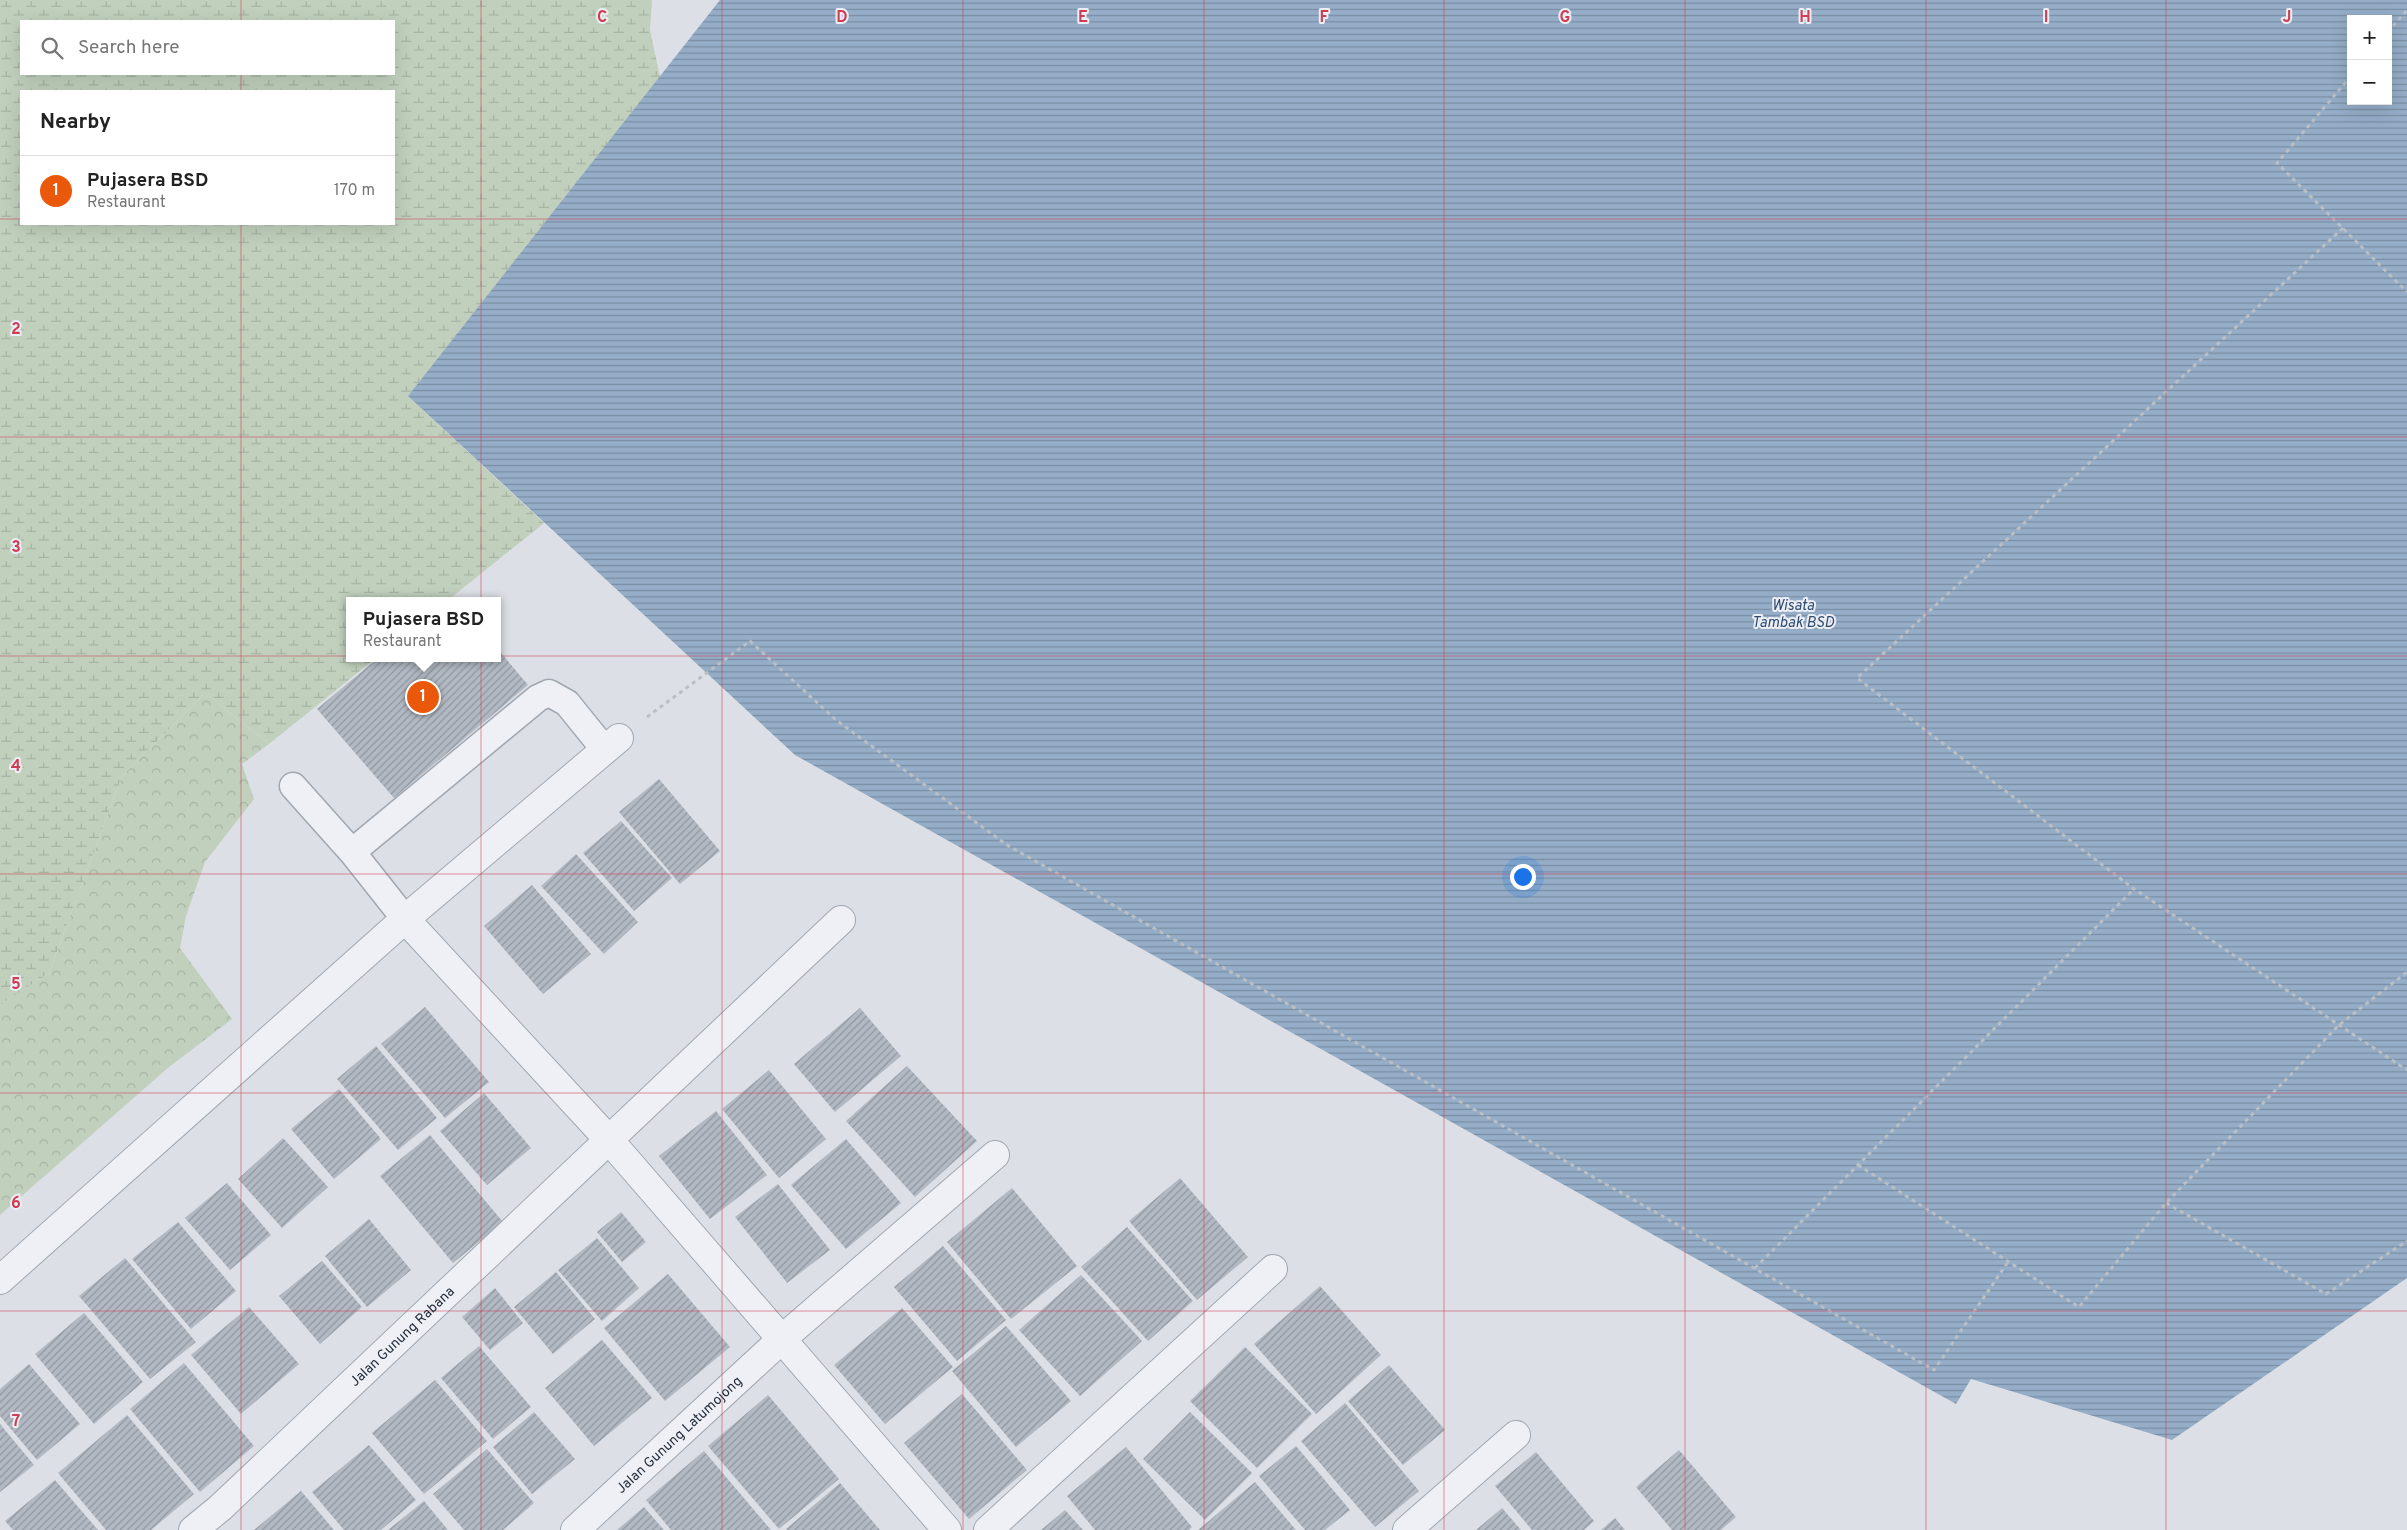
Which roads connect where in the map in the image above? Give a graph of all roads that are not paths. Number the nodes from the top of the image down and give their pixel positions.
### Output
1 (612, 744) joint
2 (292, 786) dead end
3 (352, 852) junction
4 (405, 919) junction
5 (841, 920) dead end
6 (610, 1141) junction
7 (995, 1155) dead end
8 (1273, 1269) dead end
9 (0, 1280) edge
10 (783, 1338) junction
11 (1516, 1435) dead end
12 (193, 1530) edge
13 (575, 1530) edge
14 (947, 1530) edge
15 (988, 1530) edge
16 (1407, 1530) edge

1 - 3 lane
1 - 4 street
2 - 3 lane
3 - 4 lane
4 - 6 street
4 - 9 street
5 - 6 street, Jalan Gunung Rabana
6 - 10 street
6 - 12 street, Jalan Gunung Rabana
7 - 10 street, Jalan Gunung Latumojong
8 - 15 street
10 - 13 street, Jalan Gunung Latumojong
10 - 14 street
11 - 16 street

